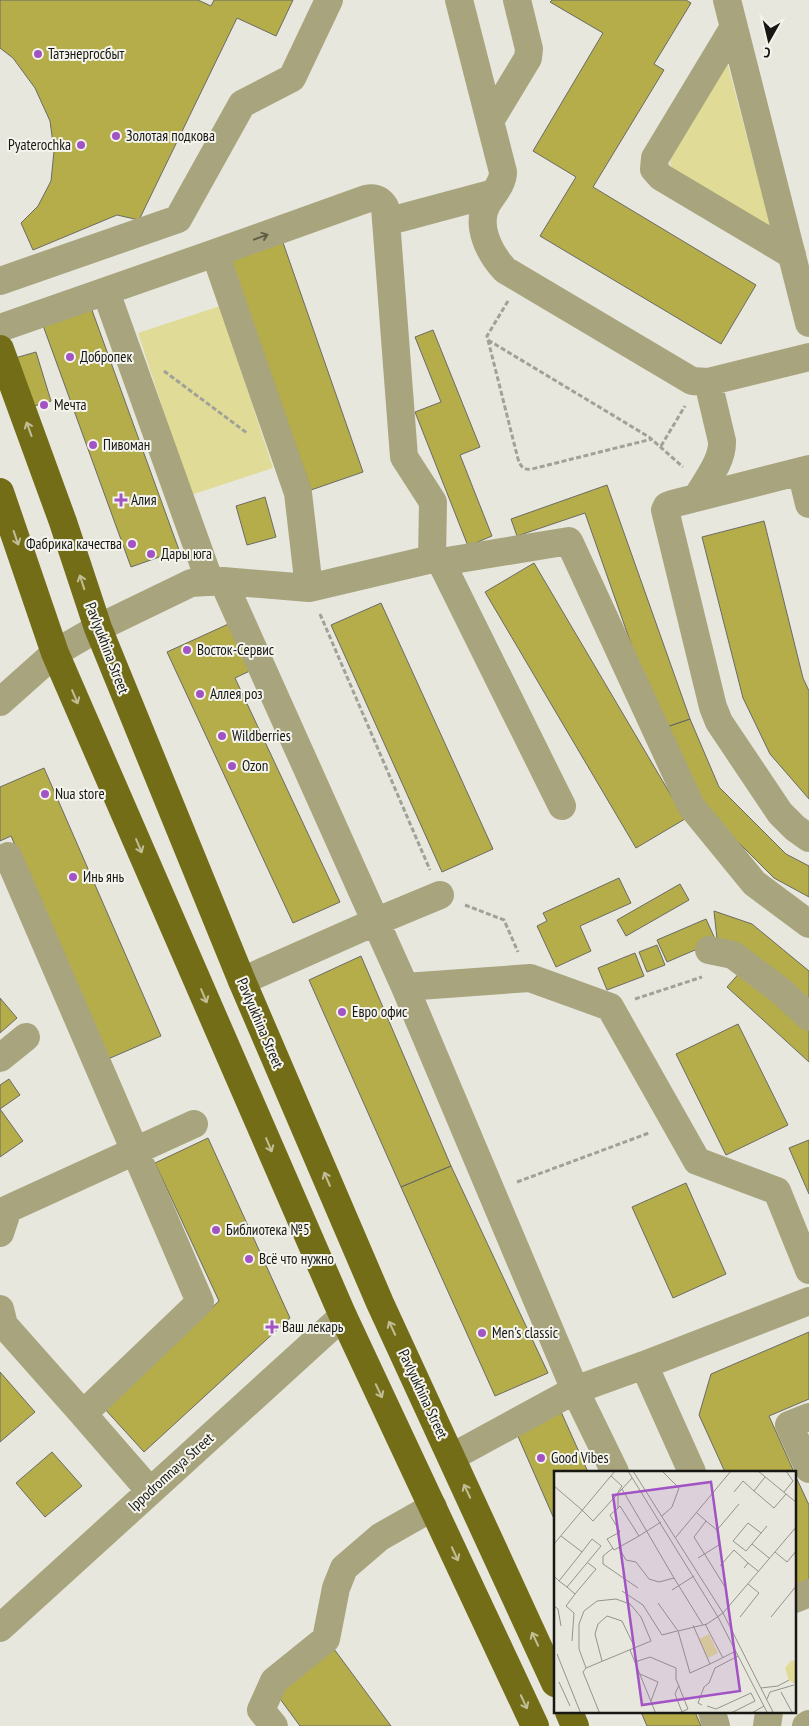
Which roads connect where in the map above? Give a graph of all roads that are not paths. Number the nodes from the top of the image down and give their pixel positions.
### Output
1 (329, 0) edge
2 (458, 0) edge
3 (516, 0) edge
4 (727, 0) edge
5 (734, 27) junction
6 (490, 121) junction
7 (494, 194) junction
8 (384, 212) junction
9 (216, 254) junction
10 (792, 255) junction
11 (0, 281) edge
12 (106, 292) junction
13 (809, 323) edge
14 (0, 328) edge
15 (0, 349) edge
16 (809, 357) edge
17 (703, 382) junction
18 (805, 470) edge
19 (0, 492) edge
20 (700, 492) junction
21 (809, 504) edge
22 (437, 561) junction
23 (217, 581) junction
24 (309, 588) junction
25 (98, 628) junction
26 (55, 653) junction
27 (0, 702) edge
28 (562, 806) dead end
29 (809, 838) edge
30 (8, 856) dead end
31 (440, 895) road end
32 (375, 922) junction
33 (809, 924) edge
34 (710, 962) road end
35 (242, 981) junction
36 (405, 987) junction
37 (809, 1017) edge
38 (26, 1037) dead end
39 (0, 1058) edge
40 (194, 1124) dead end
41 (135, 1151) junction
42 (0, 1233) edge
43 (809, 1270) edge
44 (809, 1301) edge
45 (343, 1316) junction
46 (1, 1321) edge
47 (644, 1365) junction
48 (575, 1390) junction
49 (83, 1414) junction
50 (809, 1417) edge
51 (452, 1457) junction
52 (809, 1469) edge
53 (615, 1471) edge
54 (692, 1471) edge
55 (150, 1491) junction
56 (433, 1507) junction
57 (809, 1593) edge
58 (796, 1599) edge
59 (0, 1628) edge
60 (554, 1681) edge
61 (569, 1714) edge
62 (274, 1726) edge
63 (535, 1726) edge
64 (575, 1726) edge

1 - 11 street
2 - 6 street
3 - 6 street
4 - 5 street
5 - 10 street
5 - 10 street
6 - 7 street
7 - 8 street
7 - 17 street
9 -> 8 street
8 - 22 street
9 - 12 street
9 - 24 street
10 - 13 street
12 - 14 street
12 - 23 street
25 -> 15 main road, Pavlyukhina Street
16 - 17 street
17 - 20 street
18 - 20 street
18 - 21 street
19 -> 26 main road
20 - 29 street
22 - 24 street
22 - 28 street
22 - 33 street
23 - 24 street
23 - 25 street
23 - 32 street
25 - 26 street
25 - 35 main road, Pavlyukhina Street
26 - 27 street
26 -> 45 main road
30 - 41 street
31 - 32 street
32 - 35 street
32 - 36 street
34 - 37 street
51 -> 35 main road, Pavlyukhina Street
36 - 43 street
36 - 48 street
38 - 39 street
40 - 41 street
41 - 42 street
41 - 49 street
44 - 47 street
45 - 55 street, Ippodromnaya Street
45 -> 56 main road
46 - 49 street
47 - 48 street
47 - 54 street
48 - 51 street
48 - 53 street
49 - 55 street
50 - 52 street
60 -> 51 main road, Pavlyukhina Street
55 - 59 street, Ippodromnaya Street
56 - 62 street
56 -> 63 main road
57 - 58 street
61 - 64 main road

